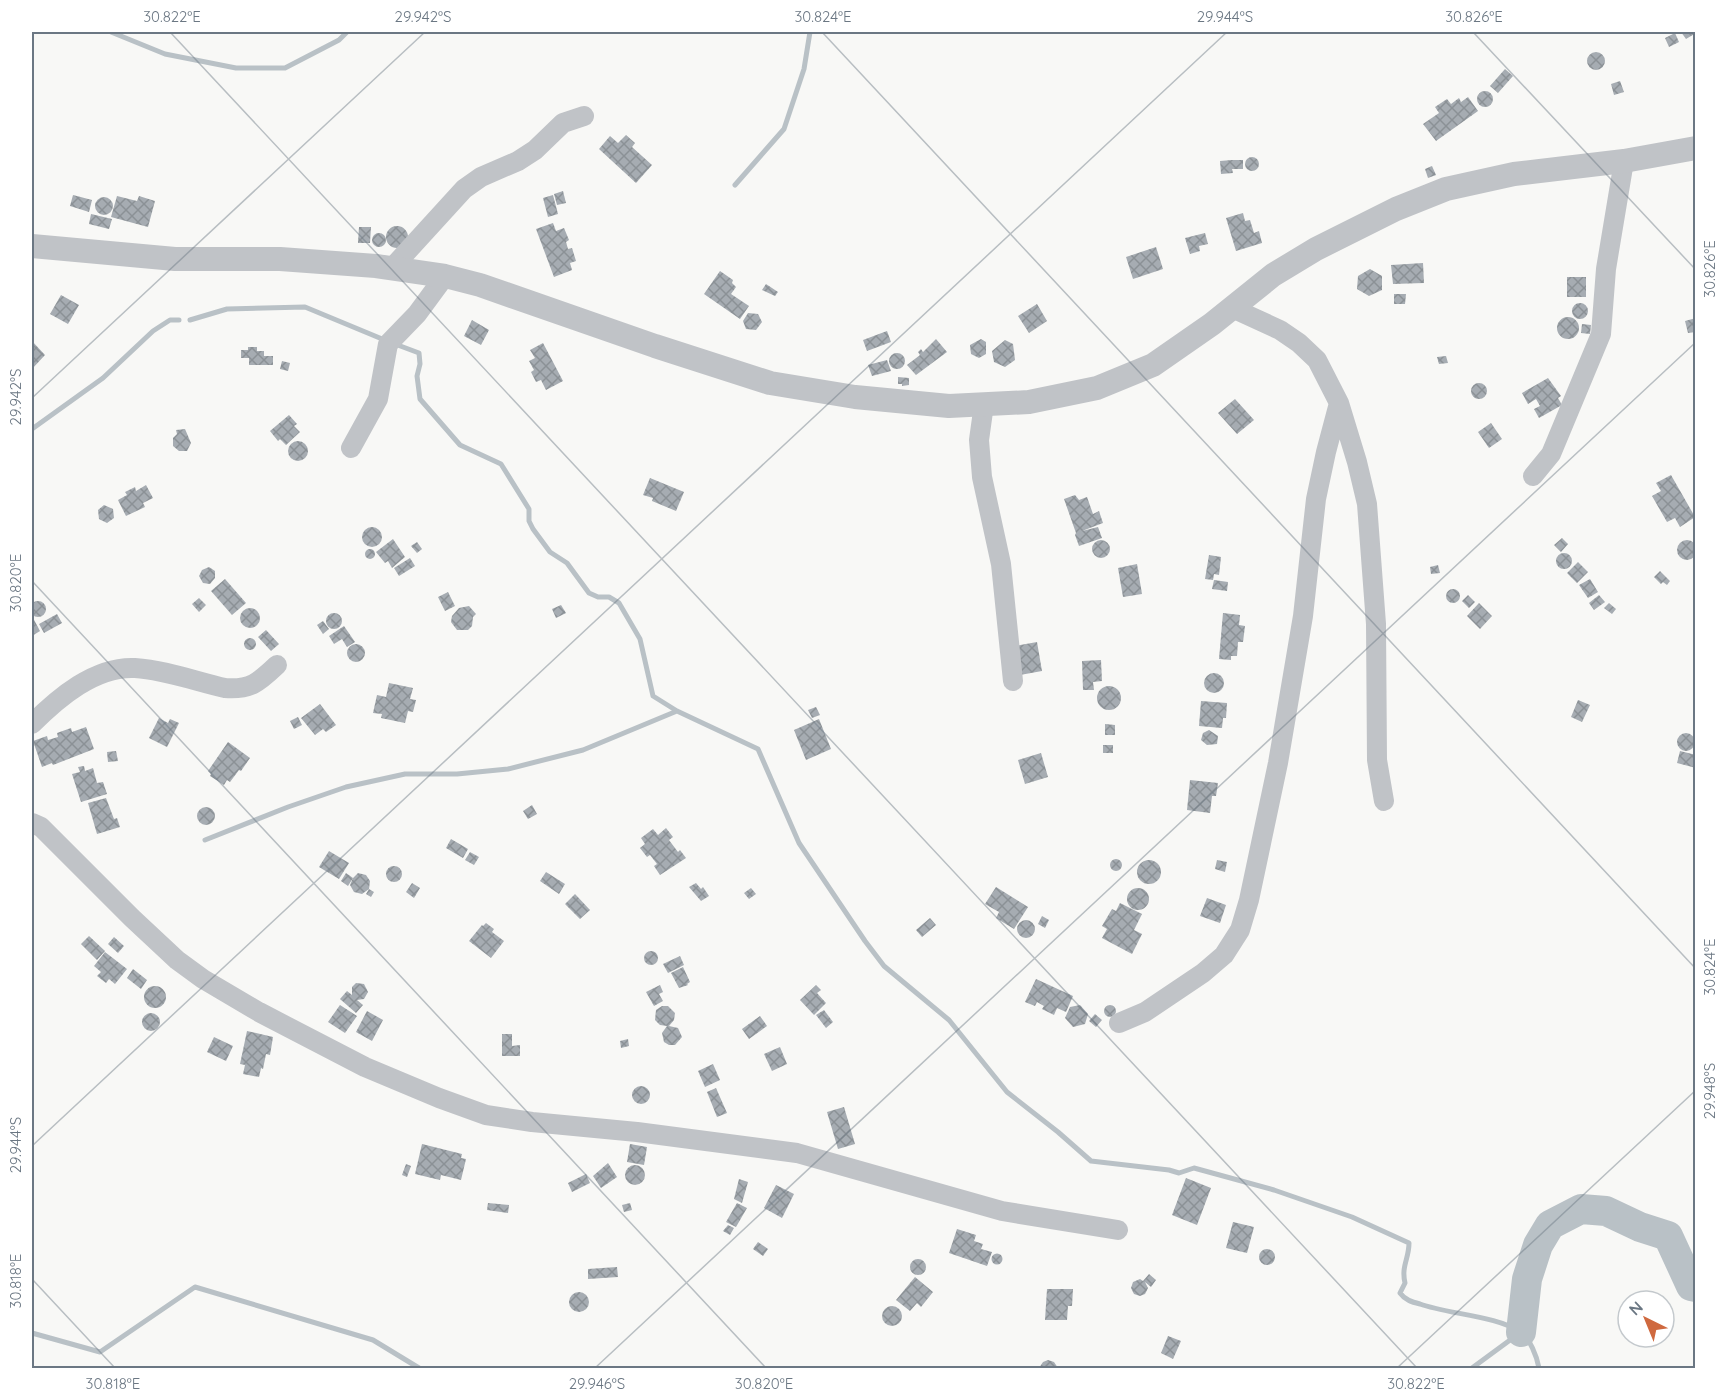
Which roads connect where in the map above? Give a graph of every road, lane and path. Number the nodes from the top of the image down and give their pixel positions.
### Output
1 (584, 116) dead end
2 (1695, 148) edge
3 (1624, 161) junction
4 (32, 246) edge
5 (392, 269) junction
6 (445, 276) junction
7 (1232, 308) junction
8 (1339, 403) junction
9 (984, 404) junction
10 (351, 448) dead end
11 (1533, 476) dead end
12 (277, 665) dead end
13 (1013, 681) dead end
14 (32, 724) edge
15 (1384, 801) dead end
16 (32, 823) edge
17 (1119, 1023) dead end
18 (1118, 1230) dead end

1 - 5 street
2 - 3 street
3 - 7 street
3 - 11 street
4 - 5 street
5 - 6 street
6 - 9 street
6 - 10 street
7 - 8 street
7 - 9 street
8 - 15 street
8 - 17 street
9 - 13 street
12 - 14 street
16 - 18 street

